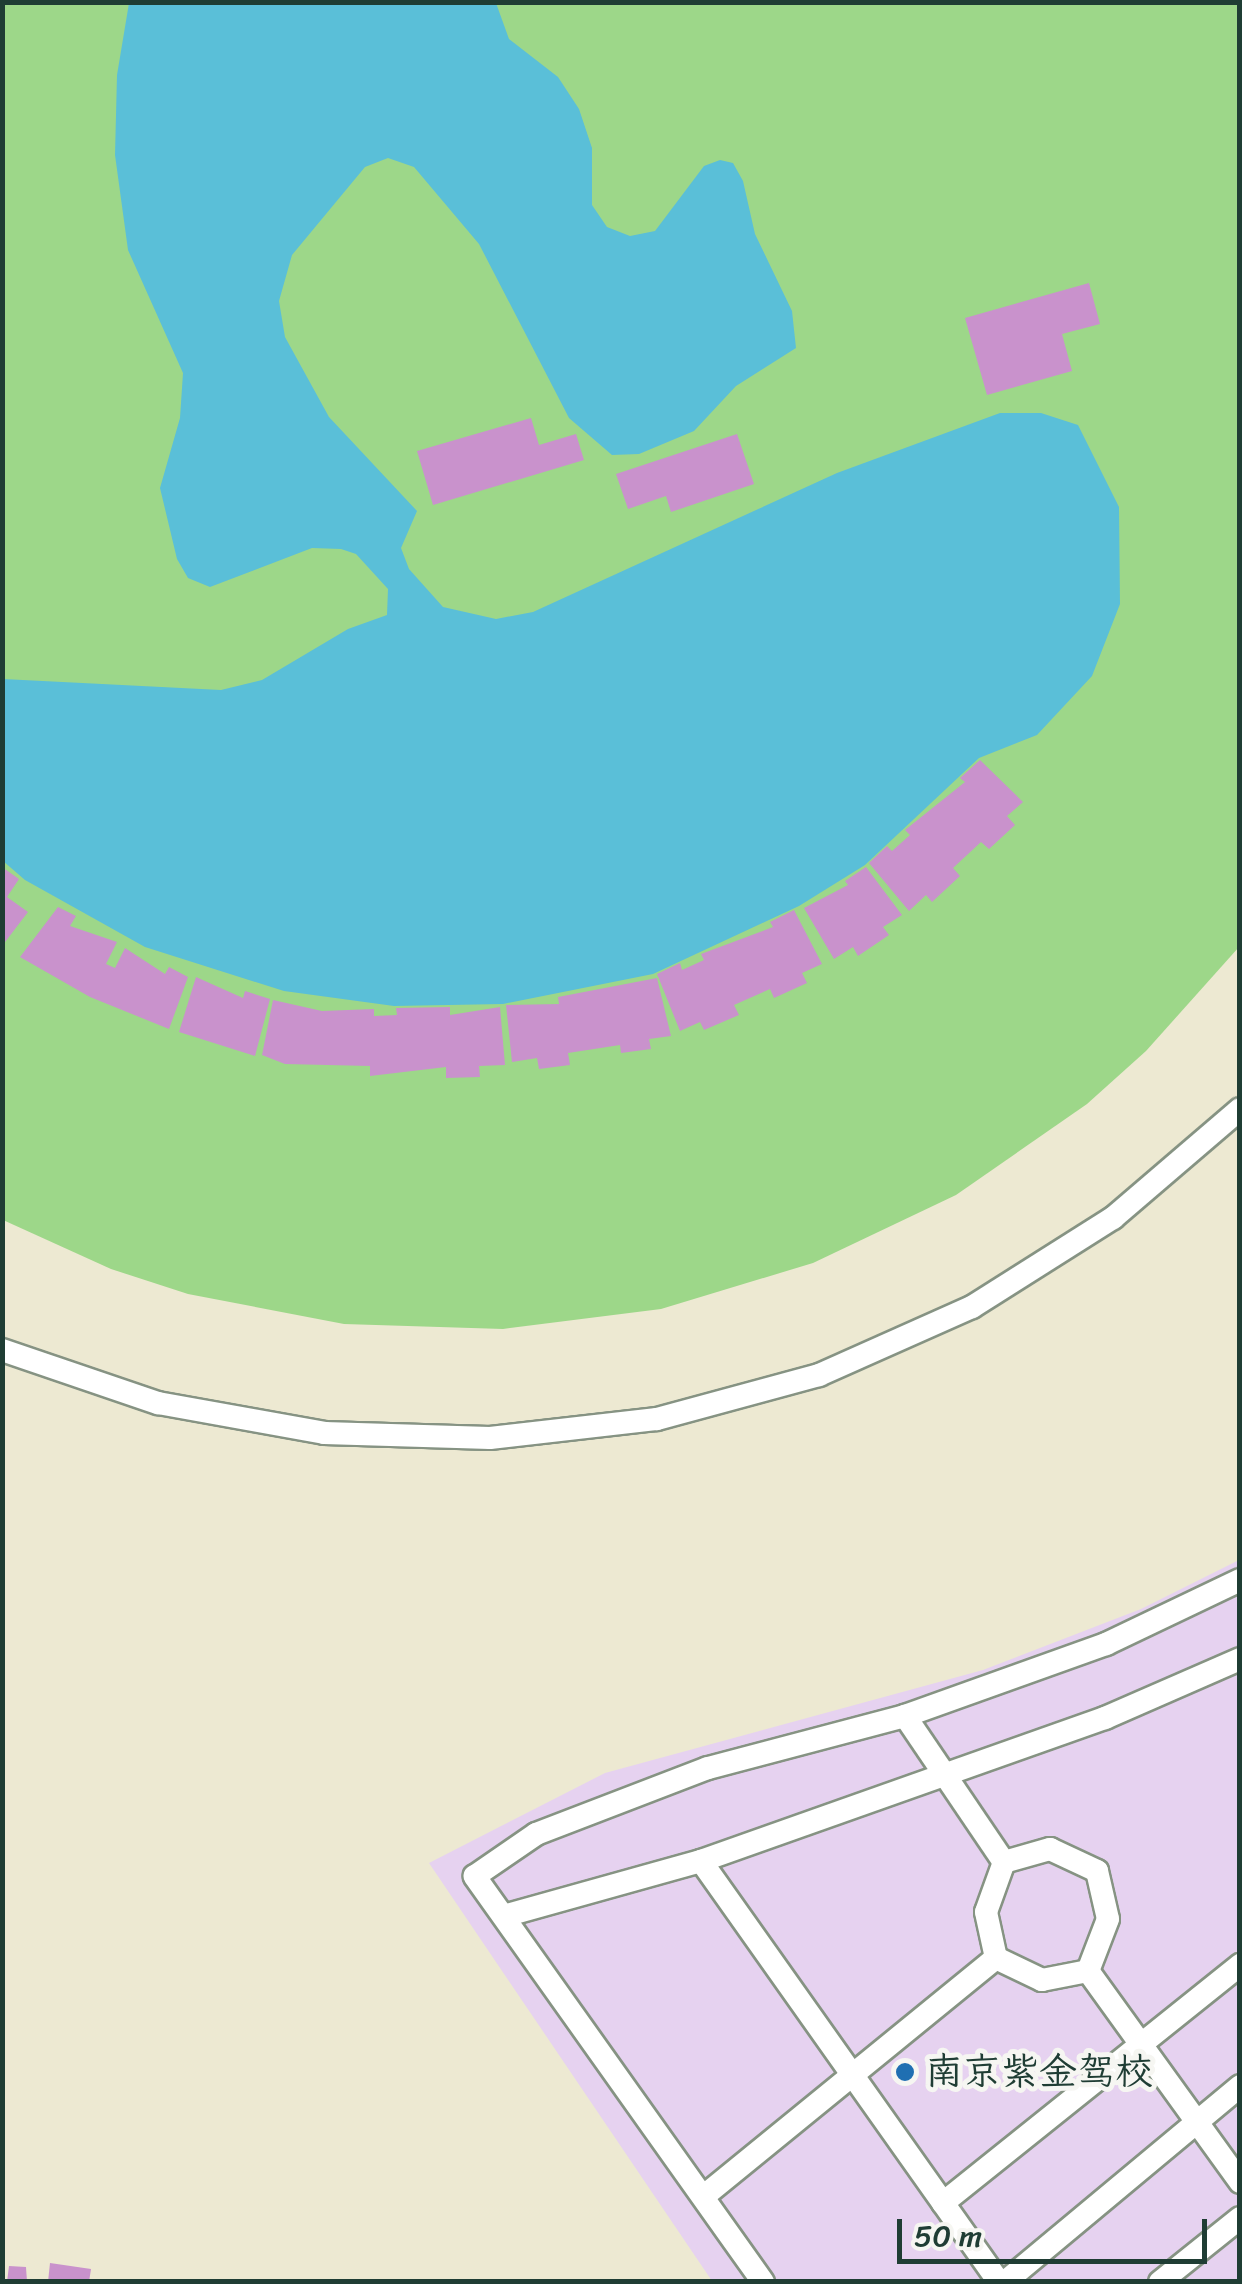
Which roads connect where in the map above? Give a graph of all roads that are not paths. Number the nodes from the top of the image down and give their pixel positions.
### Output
1 (1240, 1110) edge
2 (2, 1350) edge
3 (1240, 1580) edge
4 (1240, 1658) edge
5 (905, 1716) junction
6 (946, 1773) junction
7 (700, 1861) junction
8 (1004, 1862) junction
9 (504, 1916) junction
10 (996, 1958) junction
11 (1240, 1965) edge
12 (1088, 1971) junction
13 (1139, 2044) junction
14 (852, 2077) junction
15 (1240, 2086) edge
16 (1196, 2121) junction
17 (1240, 2182) edge
18 (704, 2196) junction
19 (943, 2203) junction
20 (1240, 2218) edge
21 (763, 2282) edge
22 (1002, 2282) edge
23 (1160, 2282) edge

1 - 2 lane
3 - 5 lane
4 - 6 lane
5 - 6 lane
5 - 9 lane
6 - 7 lane
6 - 8 lane
7 - 9 lane
7 - 14 lane
8 - 10 lane
8 - 12 lane
9 - 18 lane
10 - 12 lane
10 - 14 lane
11 - 13 lane
12 - 13 lane
13 - 16 lane
13 - 19 lane
14 - 18 lane
14 - 19 lane
15 - 16 lane
16 - 17 lane
16 - 22 lane
18 - 21 lane
19 - 22 lane
20 - 23 lane

